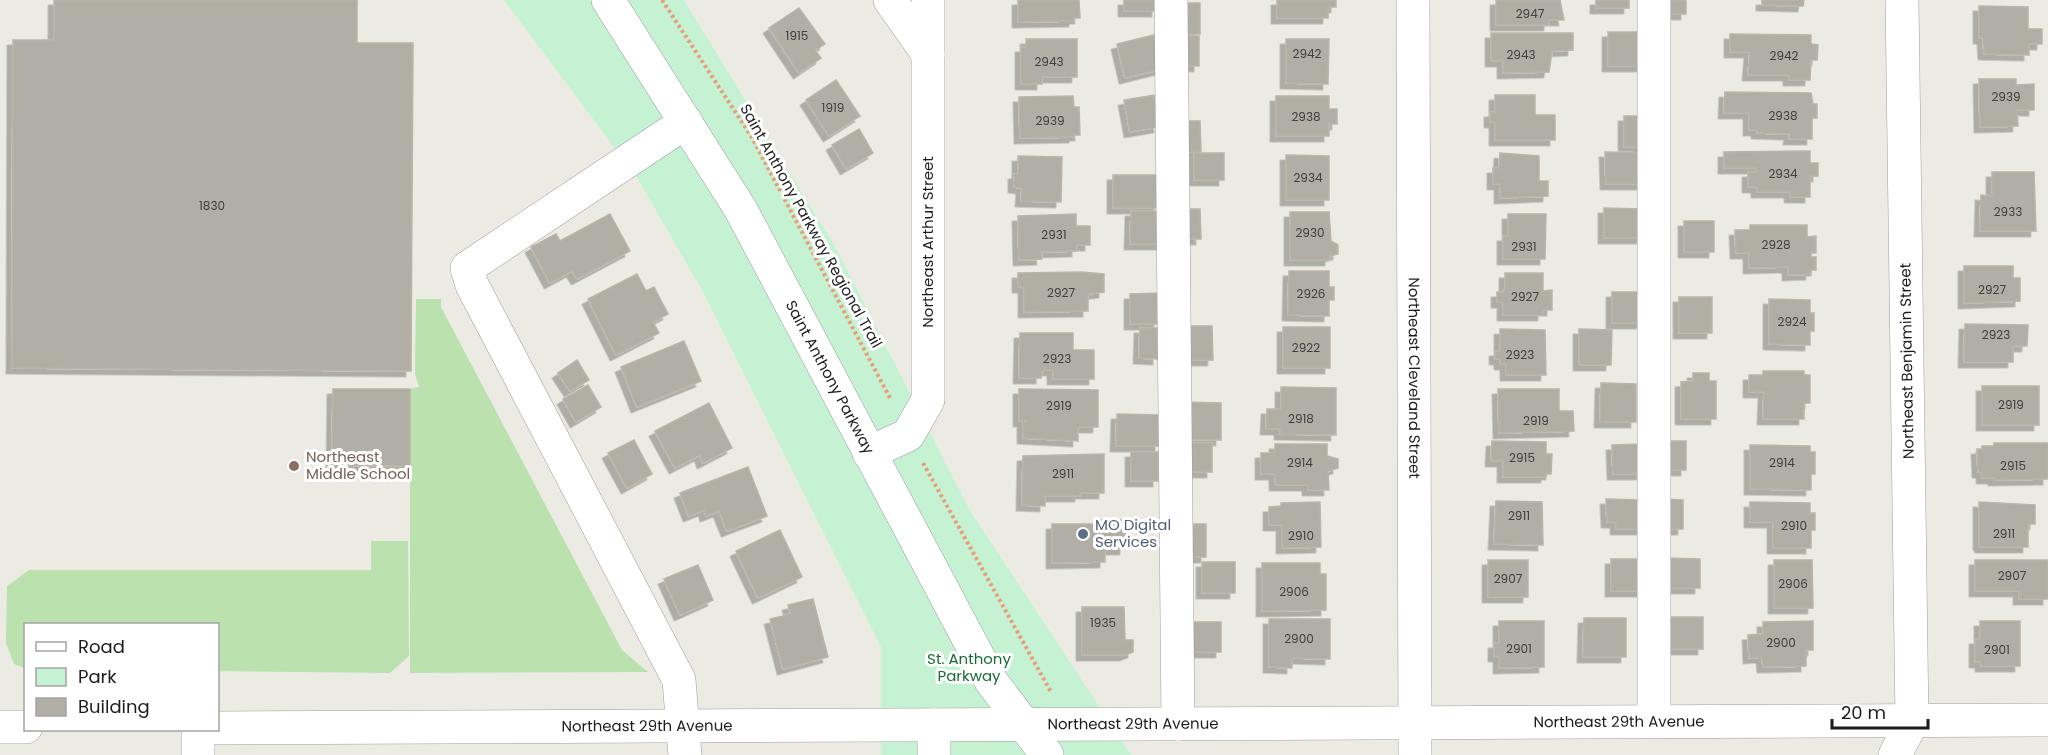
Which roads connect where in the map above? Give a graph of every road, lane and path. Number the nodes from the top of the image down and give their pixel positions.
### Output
1 (608, 0) edge
2 (662, 0) edge
3 (891, 0) edge
4 (928, 0) edge
5 (1171, 0) edge
6 (1413, 0) edge
7 (1654, 0) edge
8 (1902, 0) edge
9 (928, 54) junction
10 (686, 122) junction
11 (895, 407) dead end
12 (869, 453) junction
13 (919, 456) dead end
14 (1047, 686) dead end
15 (2048, 720) edge
16 (1654, 721) junction
17 (1414, 722) junction
18 (1912, 722) junction
19 (1178, 724) junction
20 (1023, 725) junction
21 (0, 727) edge
22 (24, 727) edge
23 (219, 728) edge
24 (198, 731) edge
25 (684, 740) edge
26 (934, 740) edge
27 (447, 741) edge
28 (198, 755) edge
29 (1047, 755) edge
30 (1415, 755) edge
31 (1895, 755) edge

1 - 10 street, Saint Anthony Parkway
2 - 11 path, Saint Anthony Parkway Regional Trail
3 - 9 street
4 - 9 street, Northeast Arthur Street
5 - 19 street
6 - 17 street, Northeast Cleveland Street
7 - 16 street
8 - 18 street, Northeast Benjamin Street
9 - 12 street, Northeast Arthur Street
10 - 12 street, Saint Anthony Parkway
10 - 25 street
12 - 20 street, Saint Anthony Parkway
13 - 14 path
15 - 18 street, Northeast 29th Avenue
16 - 17 street, Northeast 29th Avenue
16 - 18 street, Northeast 29th Avenue
17 - 19 street, Northeast 29th Avenue
17 - 30 street, Northeast Cleveland Street
18 - 31 street
19 - 20 street, Northeast 29th Avenue
20 - 26 street, Northeast 29th Avenue
20 - 29 street, Saint Anthony Parkway
21 - 22 street
23 - 27 street, Northeast 29th Avenue
24 - 28 street
25 - 26 street, Northeast 29th Avenue
25 - 27 street, Northeast 29th Avenue

